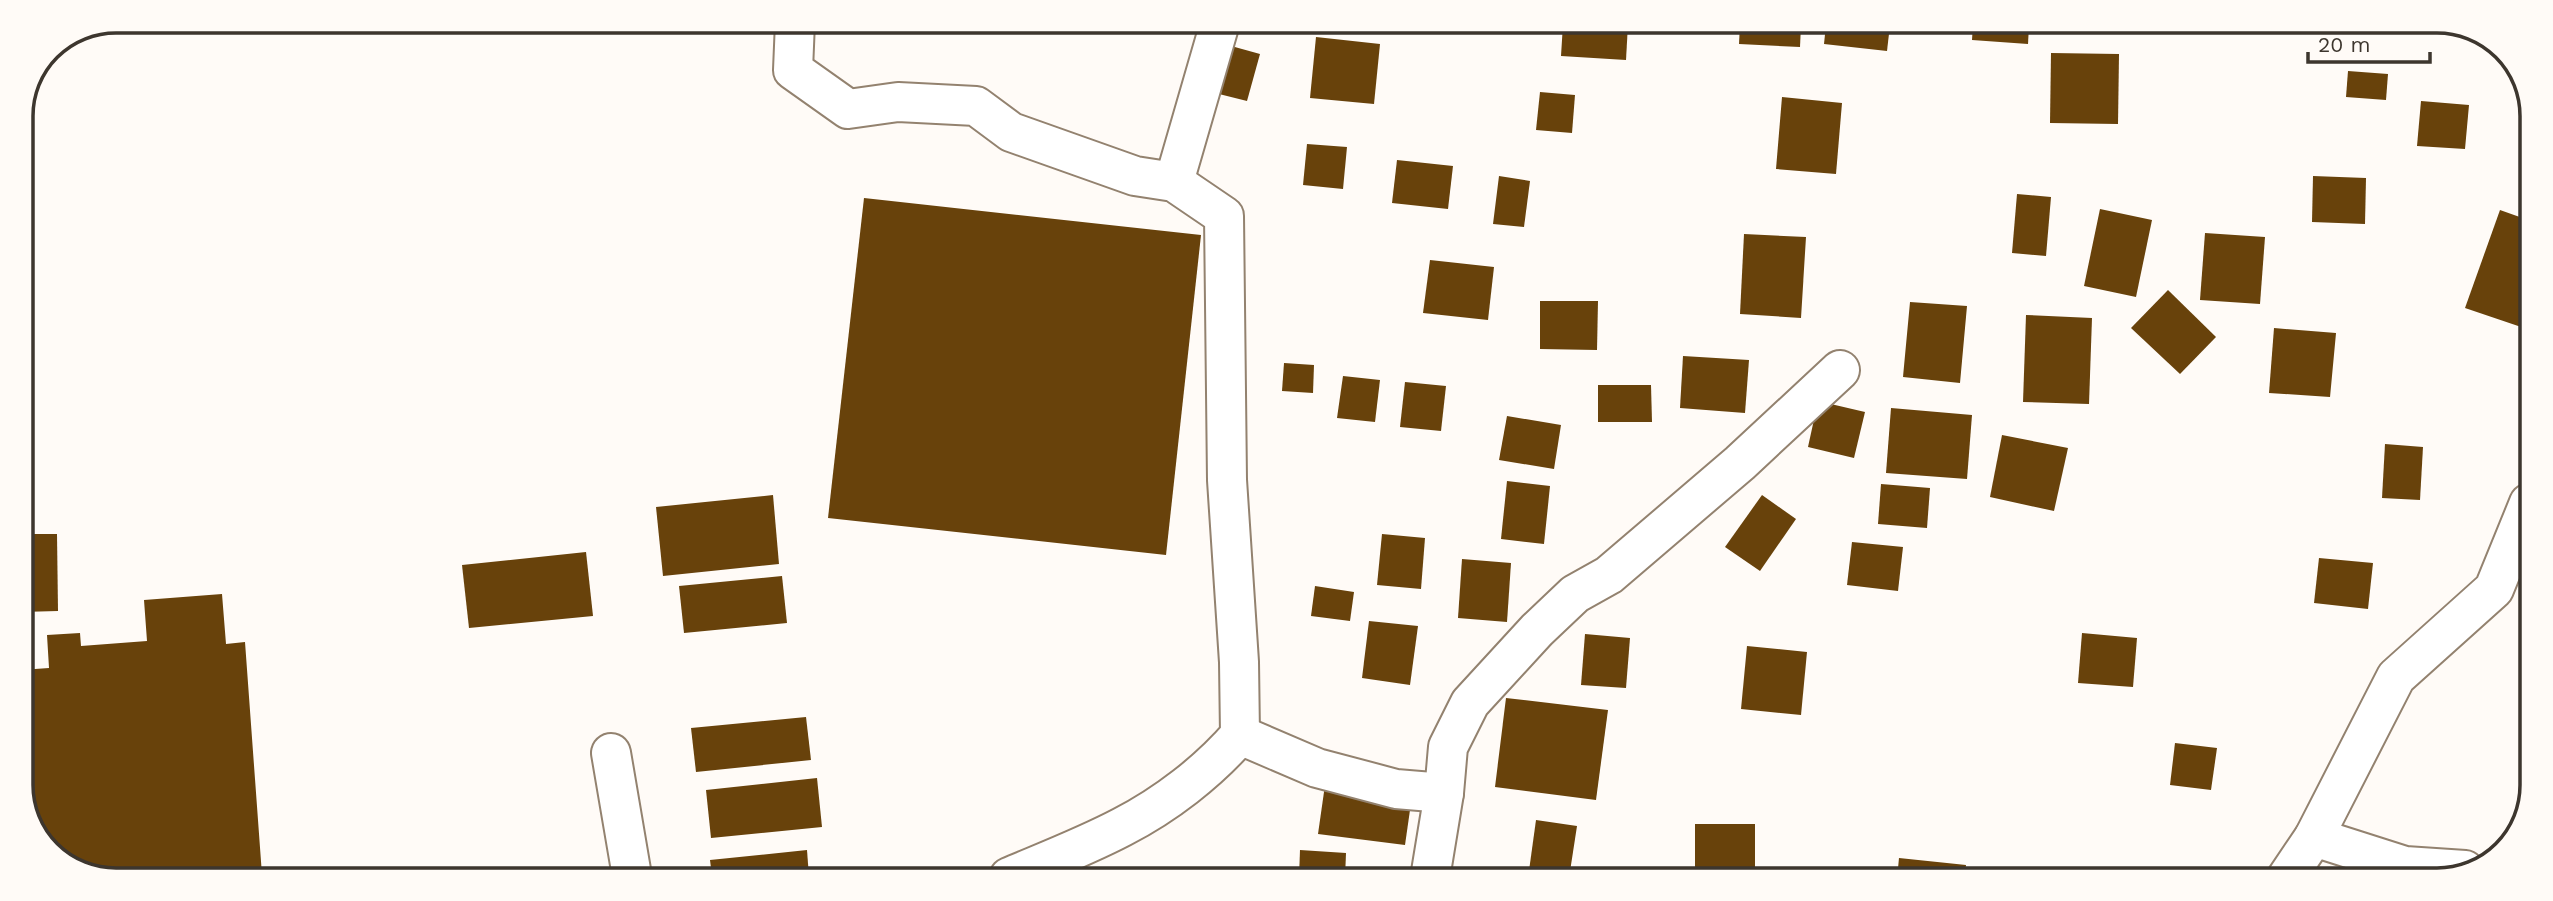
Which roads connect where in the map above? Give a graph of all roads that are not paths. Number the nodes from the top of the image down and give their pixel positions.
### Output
1 (795, 33) edge
2 (1217, 33) edge
3 (1174, 183) junction
4 (1840, 370) dead end
5 (2520, 524) edge
6 (1240, 735) junction
7 (611, 753) dead end
8 (1444, 793) junction
9 (2314, 837) junction
10 (631, 868) edge
11 (1030, 868) edge
12 (1432, 868) edge
13 (2293, 868) edge
14 (2435, 868) edge

1 - 3 street
2 - 3 street
3 - 6 street
4 - 8 street
5 - 9 street
6 - 8 street
6 - 11 street
7 - 10 street
8 - 12 street
9 - 13 street
9 - 14 street

